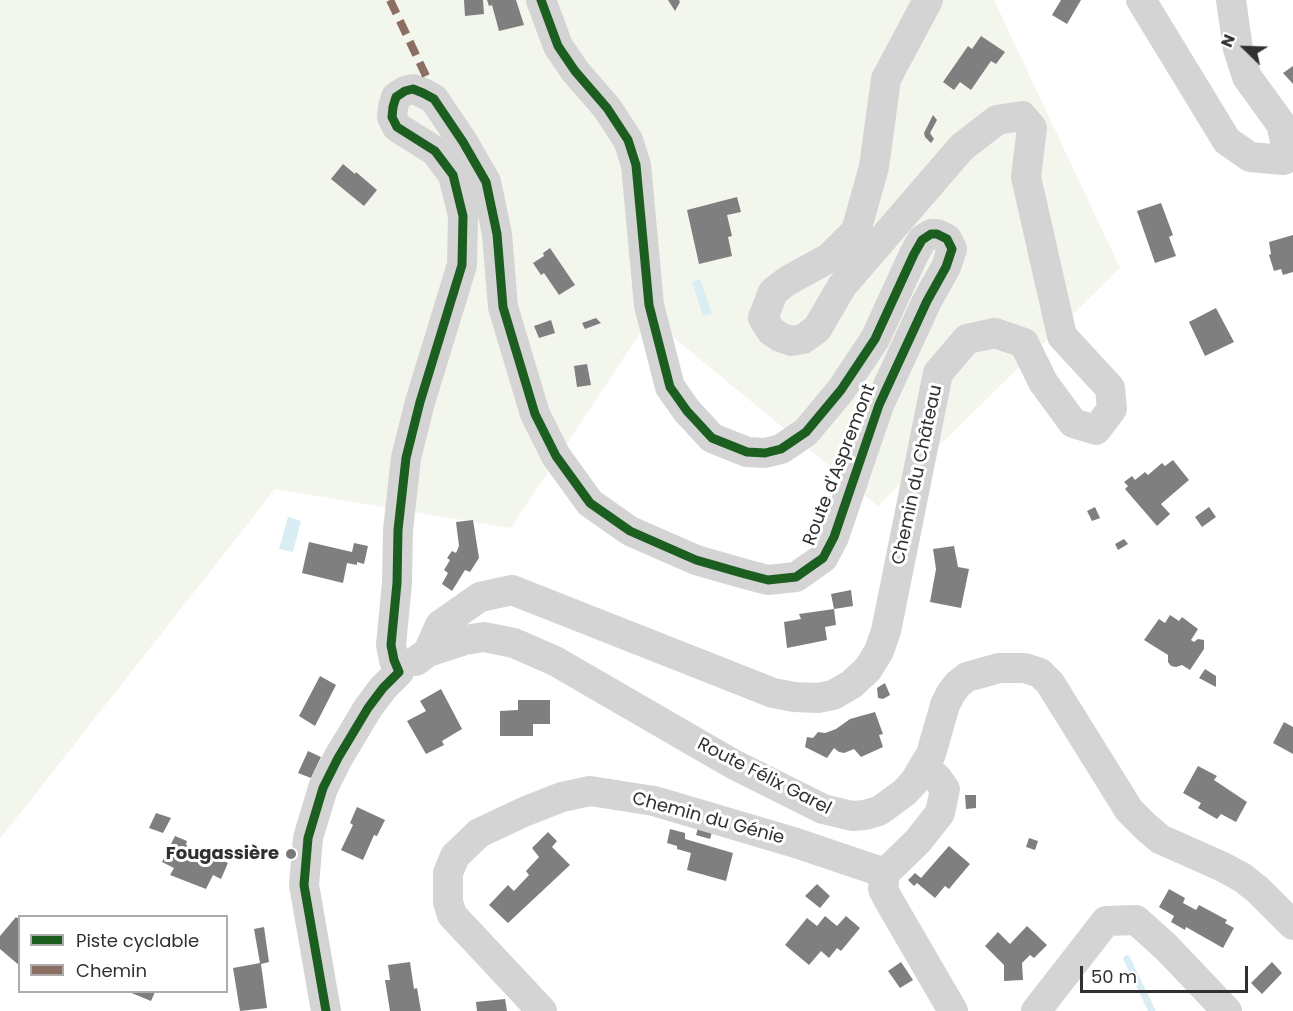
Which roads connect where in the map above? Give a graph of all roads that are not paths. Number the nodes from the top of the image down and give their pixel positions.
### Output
1 (541, 0) edge
2 (928, 0) edge
3 (1141, 0) edge
4 (1231, 0) edge
5 (1289, 164) edge
6 (428, 652) junction
7 (399, 672) junction
8 (924, 767) junction
9 (885, 873) junction
10 (1293, 925) edge
11 (326, 1011) edge
12 (542, 1011) edge
13 (953, 1011) edge
14 (1036, 1011) edge
15 (1227, 1011) edge

1 - 7 street, Route d'Aspremont
2 - 6 street, Chemin du Château
3 - 5 street
4 - 5 street
6 - 7 street, Route Félix Garel
6 - 8 street, Route Félix Garel
7 - 11 street
8 - 9 street
8 - 10 street, Route Félix Garel
9 - 12 street, Chemin du Génie
9 - 13 street
14 - 15 street

